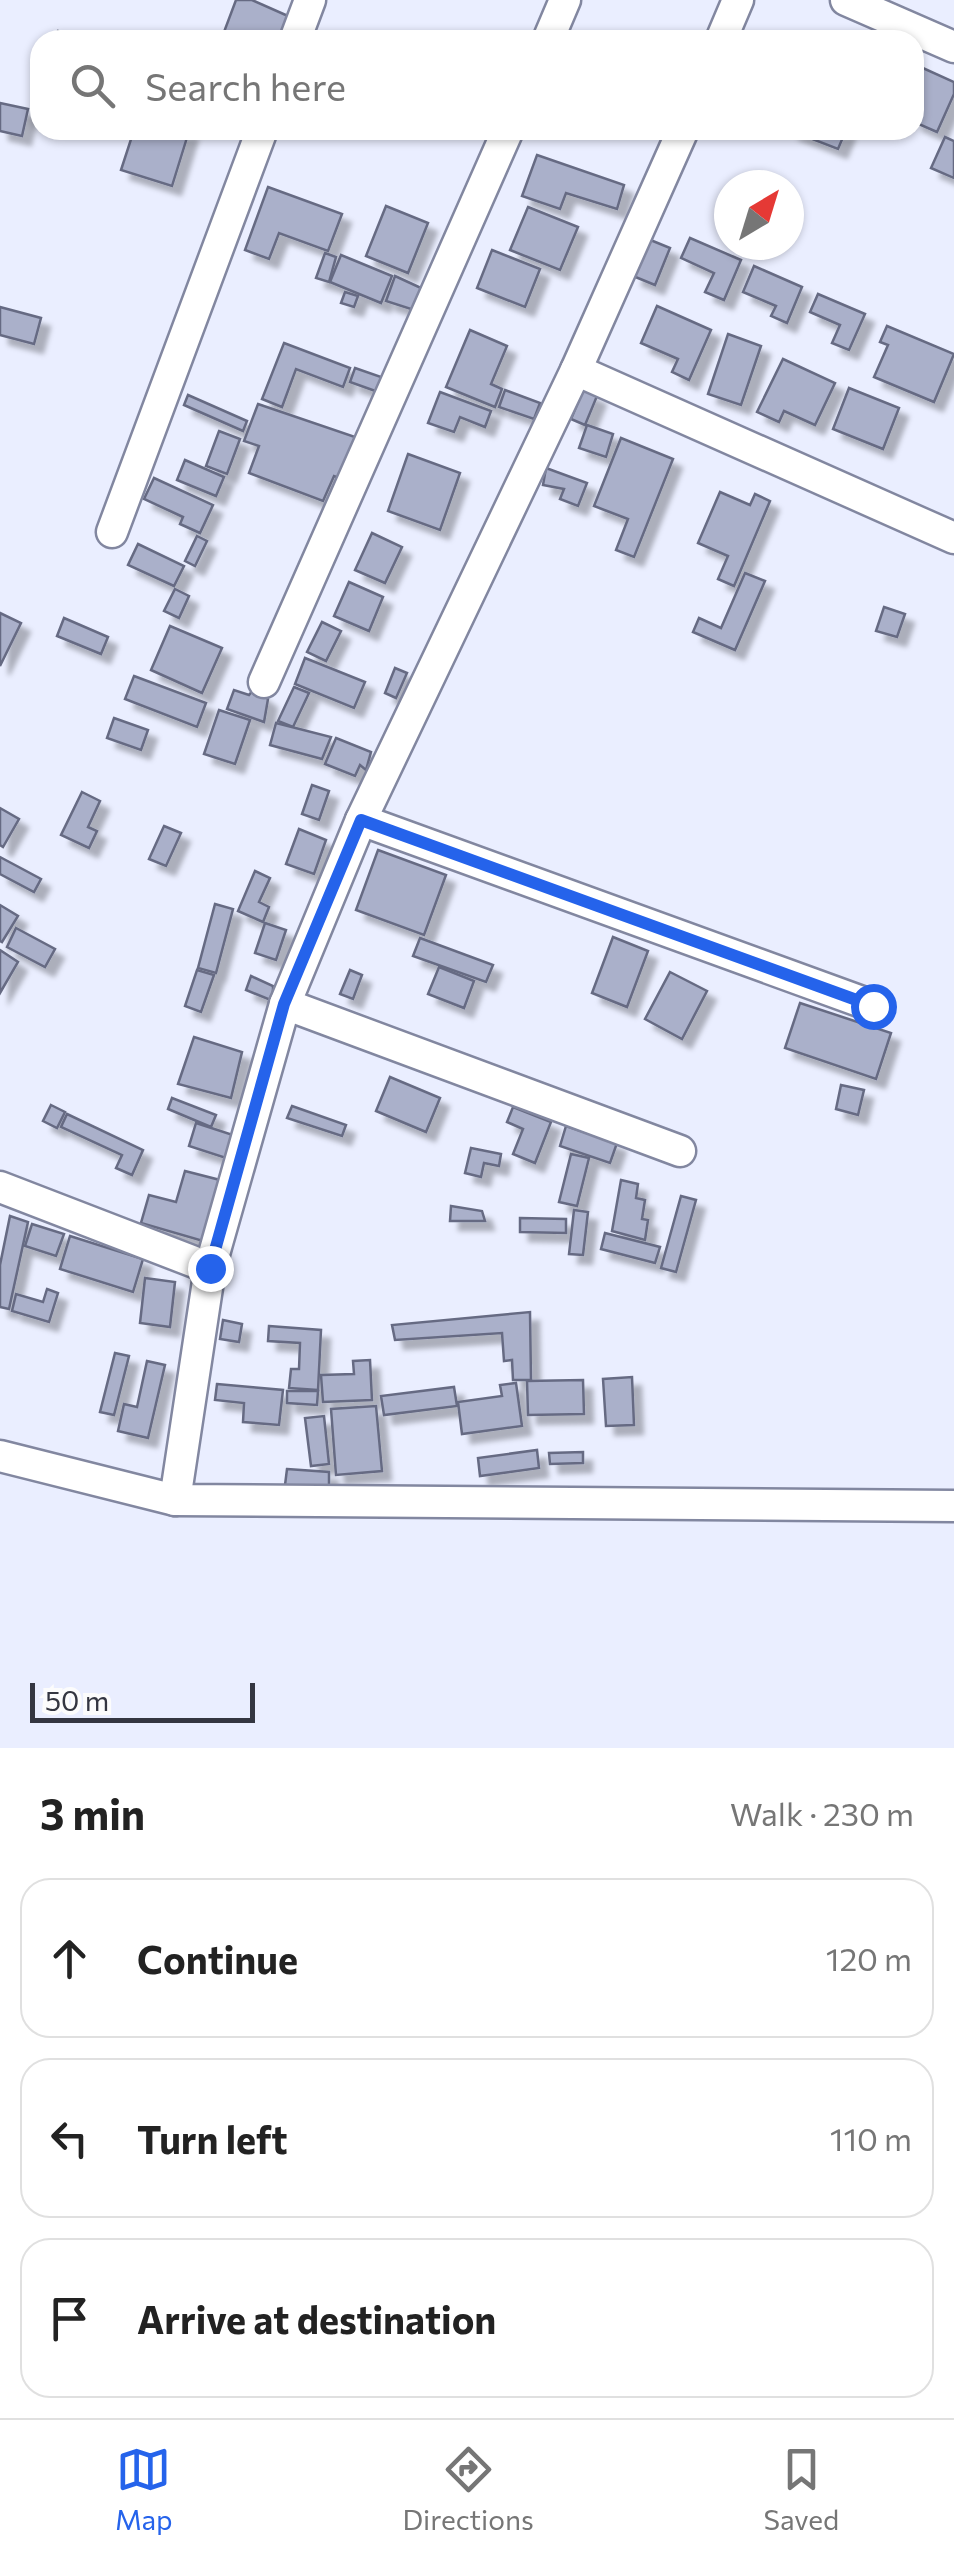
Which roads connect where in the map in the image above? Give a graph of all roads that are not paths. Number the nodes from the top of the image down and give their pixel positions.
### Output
1 (310, 0) edge
2 (565, 0) edge
3 (738, 0) edge
4 (846, 0) edge
5 (300, 30) edge
6 (552, 30) edge
7 (725, 30) edge
8 (915, 30) edge
9 (924, 34) edge
10 (954, 47) edge
11 (258, 140) edge
12 (504, 140) edge
13 (679, 140) edge
14 (576, 370) junction
15 (112, 532) dead end
16 (954, 538) edge
17 (264, 682) dead end
18 (361, 820) junction
19 (284, 1004) junction
20 (873, 1006) dead end
21 (680, 1151) dead end
22 (0, 1187) edge
23 (210, 1268) junction
24 (0, 1456) edge
25 (175, 1500) junction
26 (954, 1506) edge

1 - 5 street
2 - 6 street
3 - 7 street
4 - 8 street
9 - 10 street
11 - 15 street
12 - 17 street
13 - 14 street
14 - 16 street
14 - 18 street
18 - 19 street
18 - 20 street
19 - 21 street
19 - 23 street
22 - 23 street
23 - 25 street
24 - 25 street
25 - 26 street

